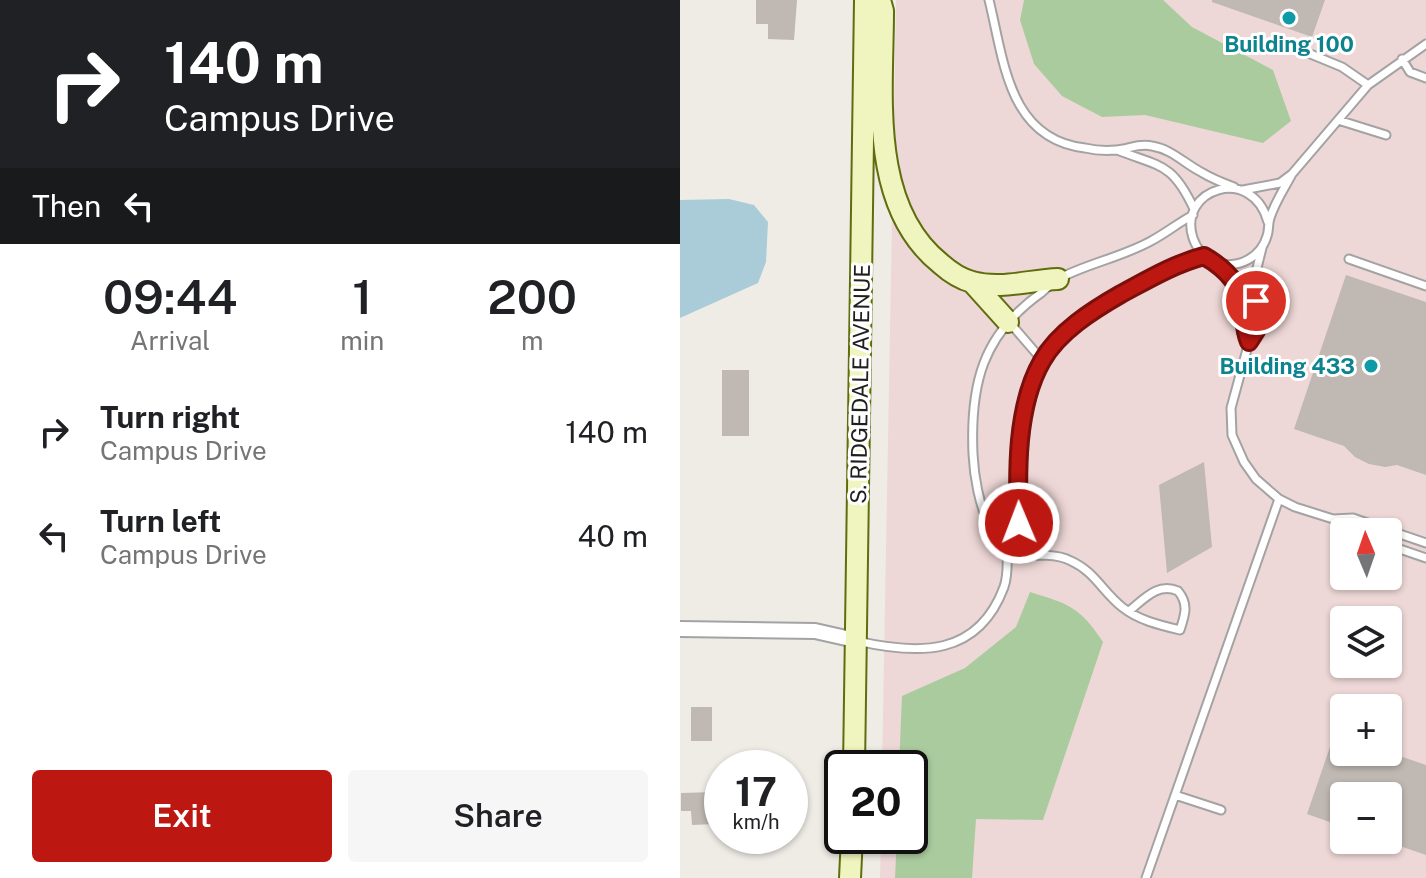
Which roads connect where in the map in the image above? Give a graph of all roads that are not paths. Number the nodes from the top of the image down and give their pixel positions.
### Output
1 (865, 0) edge
2 (880, 0) edge
3 (989, 0) edge
4 (1426, 44) edge
5 (1308, 53) dead end
6 (1402, 59) junction
7 (1426, 78) edge
8 (1368, 85) junction
9 (1338, 120) junction
10 (1386, 135) dead end
11 (1117, 150) junction
12 (1292, 174) junction
13 (1239, 189) junction
14 (1193, 212) junction
15 (1268, 222) junction
16 (1262, 248) junction
17 (1204, 256) junction
18 (1349, 259) dead end
19 (1215, 262) junction
20 (1058, 279) junction
21 (972, 282) junction
22 (1426, 286) edge
23 (1008, 322) junction
24 (1249, 342) junction
25 (1042, 360) junction
26 (1279, 499) junction
27 (1330, 518) edge
28 (1402, 535) edge
29 (1009, 540) junction
30 (1426, 543) edge
31 (1402, 550) edge
32 (1009, 557) junction
33 (1426, 558) edge
34 (1129, 611) junction
35 (680, 629) edge
36 (855, 640) junction
37 (854, 750) edge
38 (1175, 795) junction
39 (1221, 810) dead end
40 (851, 854) edge
41 (850, 878) edge
42 (1146, 878) edge

1 - 36 main road, S. RIDGEDALE AVENUE
2 - 21 main road
3 - 11 lane
4 - 6 lane
5 - 8 lane
6 - 7 lane
6 - 8 lane
8 - 9 lane
9 - 10 lane
9 - 12 lane
11 - 13 lane
11 - 14 lane
12 - 13 lane
12 - 15 lane
13 - 14 lane
13 - 15 lane
14 - 17 lane
14 - 20 lane
15 - 16 lane
16 - 19 lane
16 - 24 lane
17 - 19 lane
17 - 25 lane
18 - 22 lane
19 - 24 lane
20 - 21 main road
20 - 23 lane
21 - 23 main road
23 - 25 lane
23 - 29 lane
24 - 26 lane
25 - 29 lane
26 - 27 lane
26 - 38 lane
28 - 30 lane
29 - 32 lane
31 - 33 lane
32 - 34 lane
32 - 36 lane
34 - 34 lane
35 - 36 street
36 - 37 main road, S. RIDGEDALE AVENUE
38 - 39 lane
38 - 42 lane
40 - 41 main road

